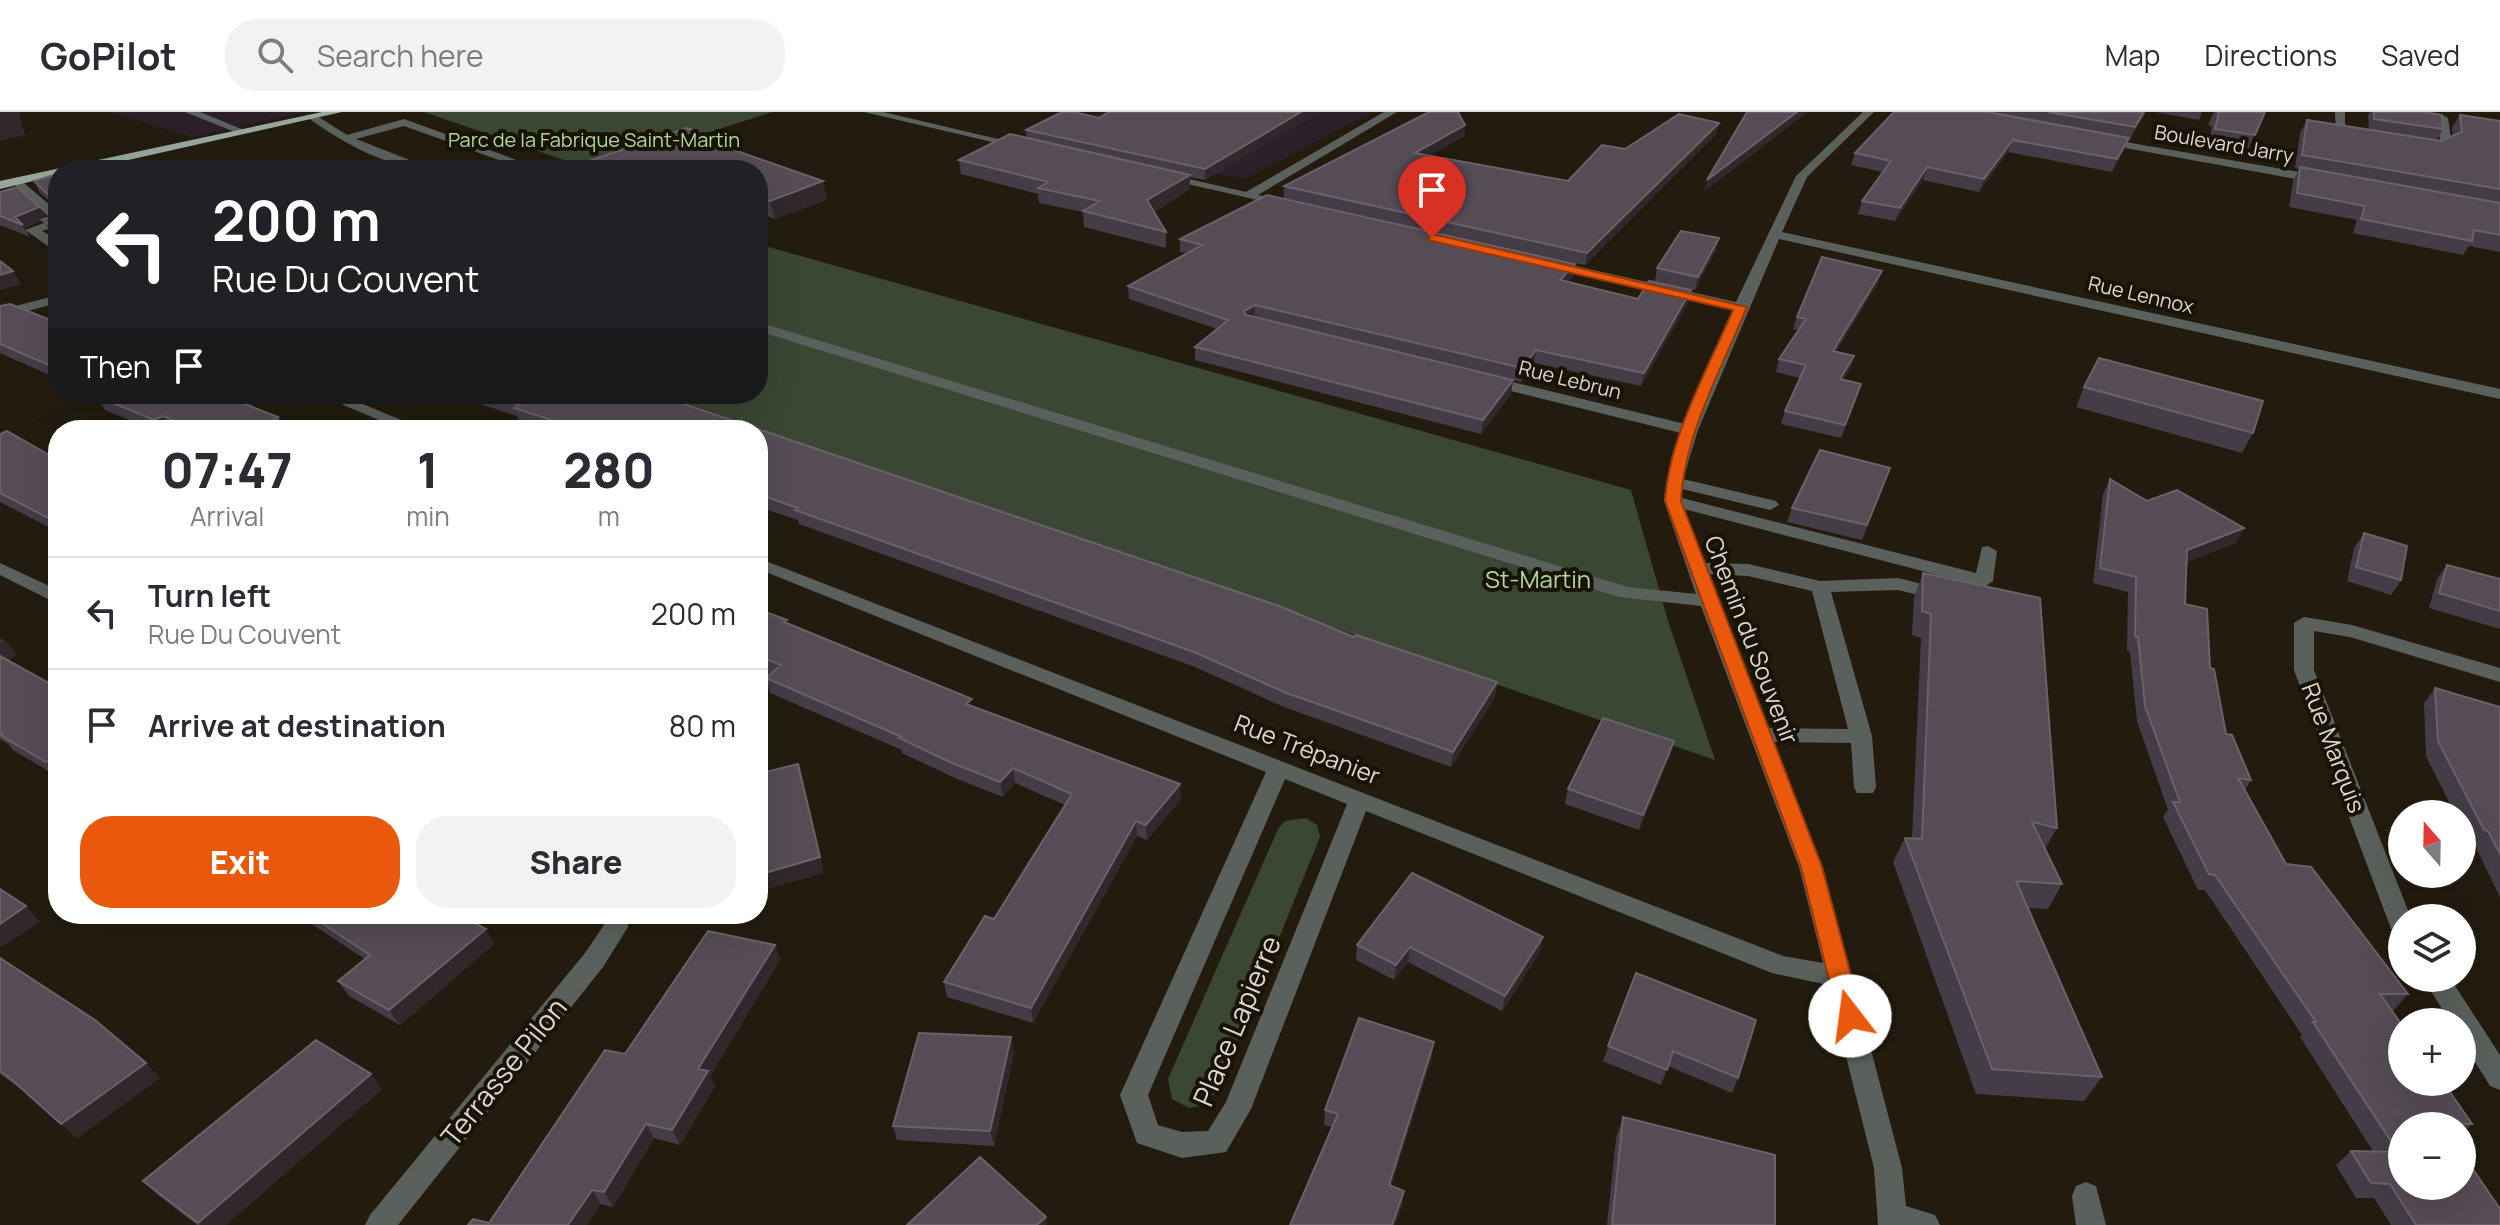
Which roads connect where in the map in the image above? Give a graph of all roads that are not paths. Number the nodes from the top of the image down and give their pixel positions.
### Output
1 (190, 112) edge
2 (337, 112) edge
3 (869, 112) edge
4 (1392, 112) edge
5 (2340, 112) edge
6 (1863, 113) edge
7 (314, 117) junction
8 (406, 117) edge
9 (2443, 118) edge
10 (244, 132) junction
11 (2089, 138) edge
12 (345, 139) junction
13 (2380, 140) edge
14 (2409, 145) edge
15 (1043, 151) edge
16 (114, 160) edge
17 (402, 160) edge
18 (513, 160) edge
19 (48, 174) edge
20 (1147, 174) edge
21 (17, 181) junction
22 (2340, 183) edge
23 (0, 185) edge
24 (1247, 196) junction
25 (1292, 206) edge
26 (48, 210) edge
27 (48, 224) edge
28 (1777, 229) junction
29 (48, 240) edge
30 (1540, 262) edge
31 (48, 302) edge
32 (1740, 307) junction
33 (0, 314) edge
34 (768, 329) edge
35 (1467, 376) edge
36 (2500, 383) edge
37 (2500, 394) edge
38 (351, 404) edge
39 (391, 420) edge
40 (1690, 430) junction
41 (1673, 491) junction
42 (1770, 505) dead end
43 (1988, 551) dead end
44 (768, 567) edge
45 (0, 568) edge
46 (1696, 568) junction
47 (1820, 587) junction
48 (48, 593) edge
49 (1956, 598) edge
50 (1709, 601) junction
51 (2500, 675) edge
52 (1759, 735) junction
53 (1861, 736) junction
54 (1279, 768) junction
55 (1865, 787) dead end
56 (1360, 798) junction
57 (2394, 904) edge
58 (616, 924) edge
59 (1839, 976) junction
60 (2445, 992) edge
61 (2500, 1078) edge
62 (2086, 1196) dead end
63 (1893, 1221) edge
64 (380, 1225) edge
65 (1925, 1225) edge
66 (2091, 1225) edge

1 - 10 street
2 - 7 main road
3 - 15 street
4 - 24 street
5 - 13 street
6 - 28 street
7 - 10 main road
7 - 12 street
8 - 12 street
8 - 18 street
9 - 14 street
10 - 16 main road
11 - 22 street, Boulevard Jarry
12 - 17 street
19 - 21 main road
20 - 24 street
21 - 23 main road
21 - 26 street
24 - 25 street
27 - 29 street
28 - 32 street
28 - 36 street, Rue Lennox
28 - 37 street, Rue Lennox
30 - 32 street
31 - 33 street
32 - 40 street
34 - 50 street
35 - 40 street, Rue Lebrun
38 - 39 street
40 - 41 street
41 - 42 street
41 - 43 street
41 - 46 street, Chemin du Souvenir
44 - 54 street, Rue Trépanier
45 - 48 street
46 - 47 street
46 - 50 street, Chemin du Souvenir
47 - 49 street
47 - 53 street
50 - 52 street, Chemin du Souvenir
51 - 57 street, Rue Marquis
52 - 53 street
52 - 59 street, Chemin du Souvenir
53 - 55 street
54 - 56 street, Rue Trépanier
54 - 56 street, Place Lapierre
56 - 59 street, Rue Trépanier
58 - 64 street, Terrasse Pilon
59 - 63 street, Chemin du Souvenir
60 - 61 street
62 - 66 street
63 - 65 street

